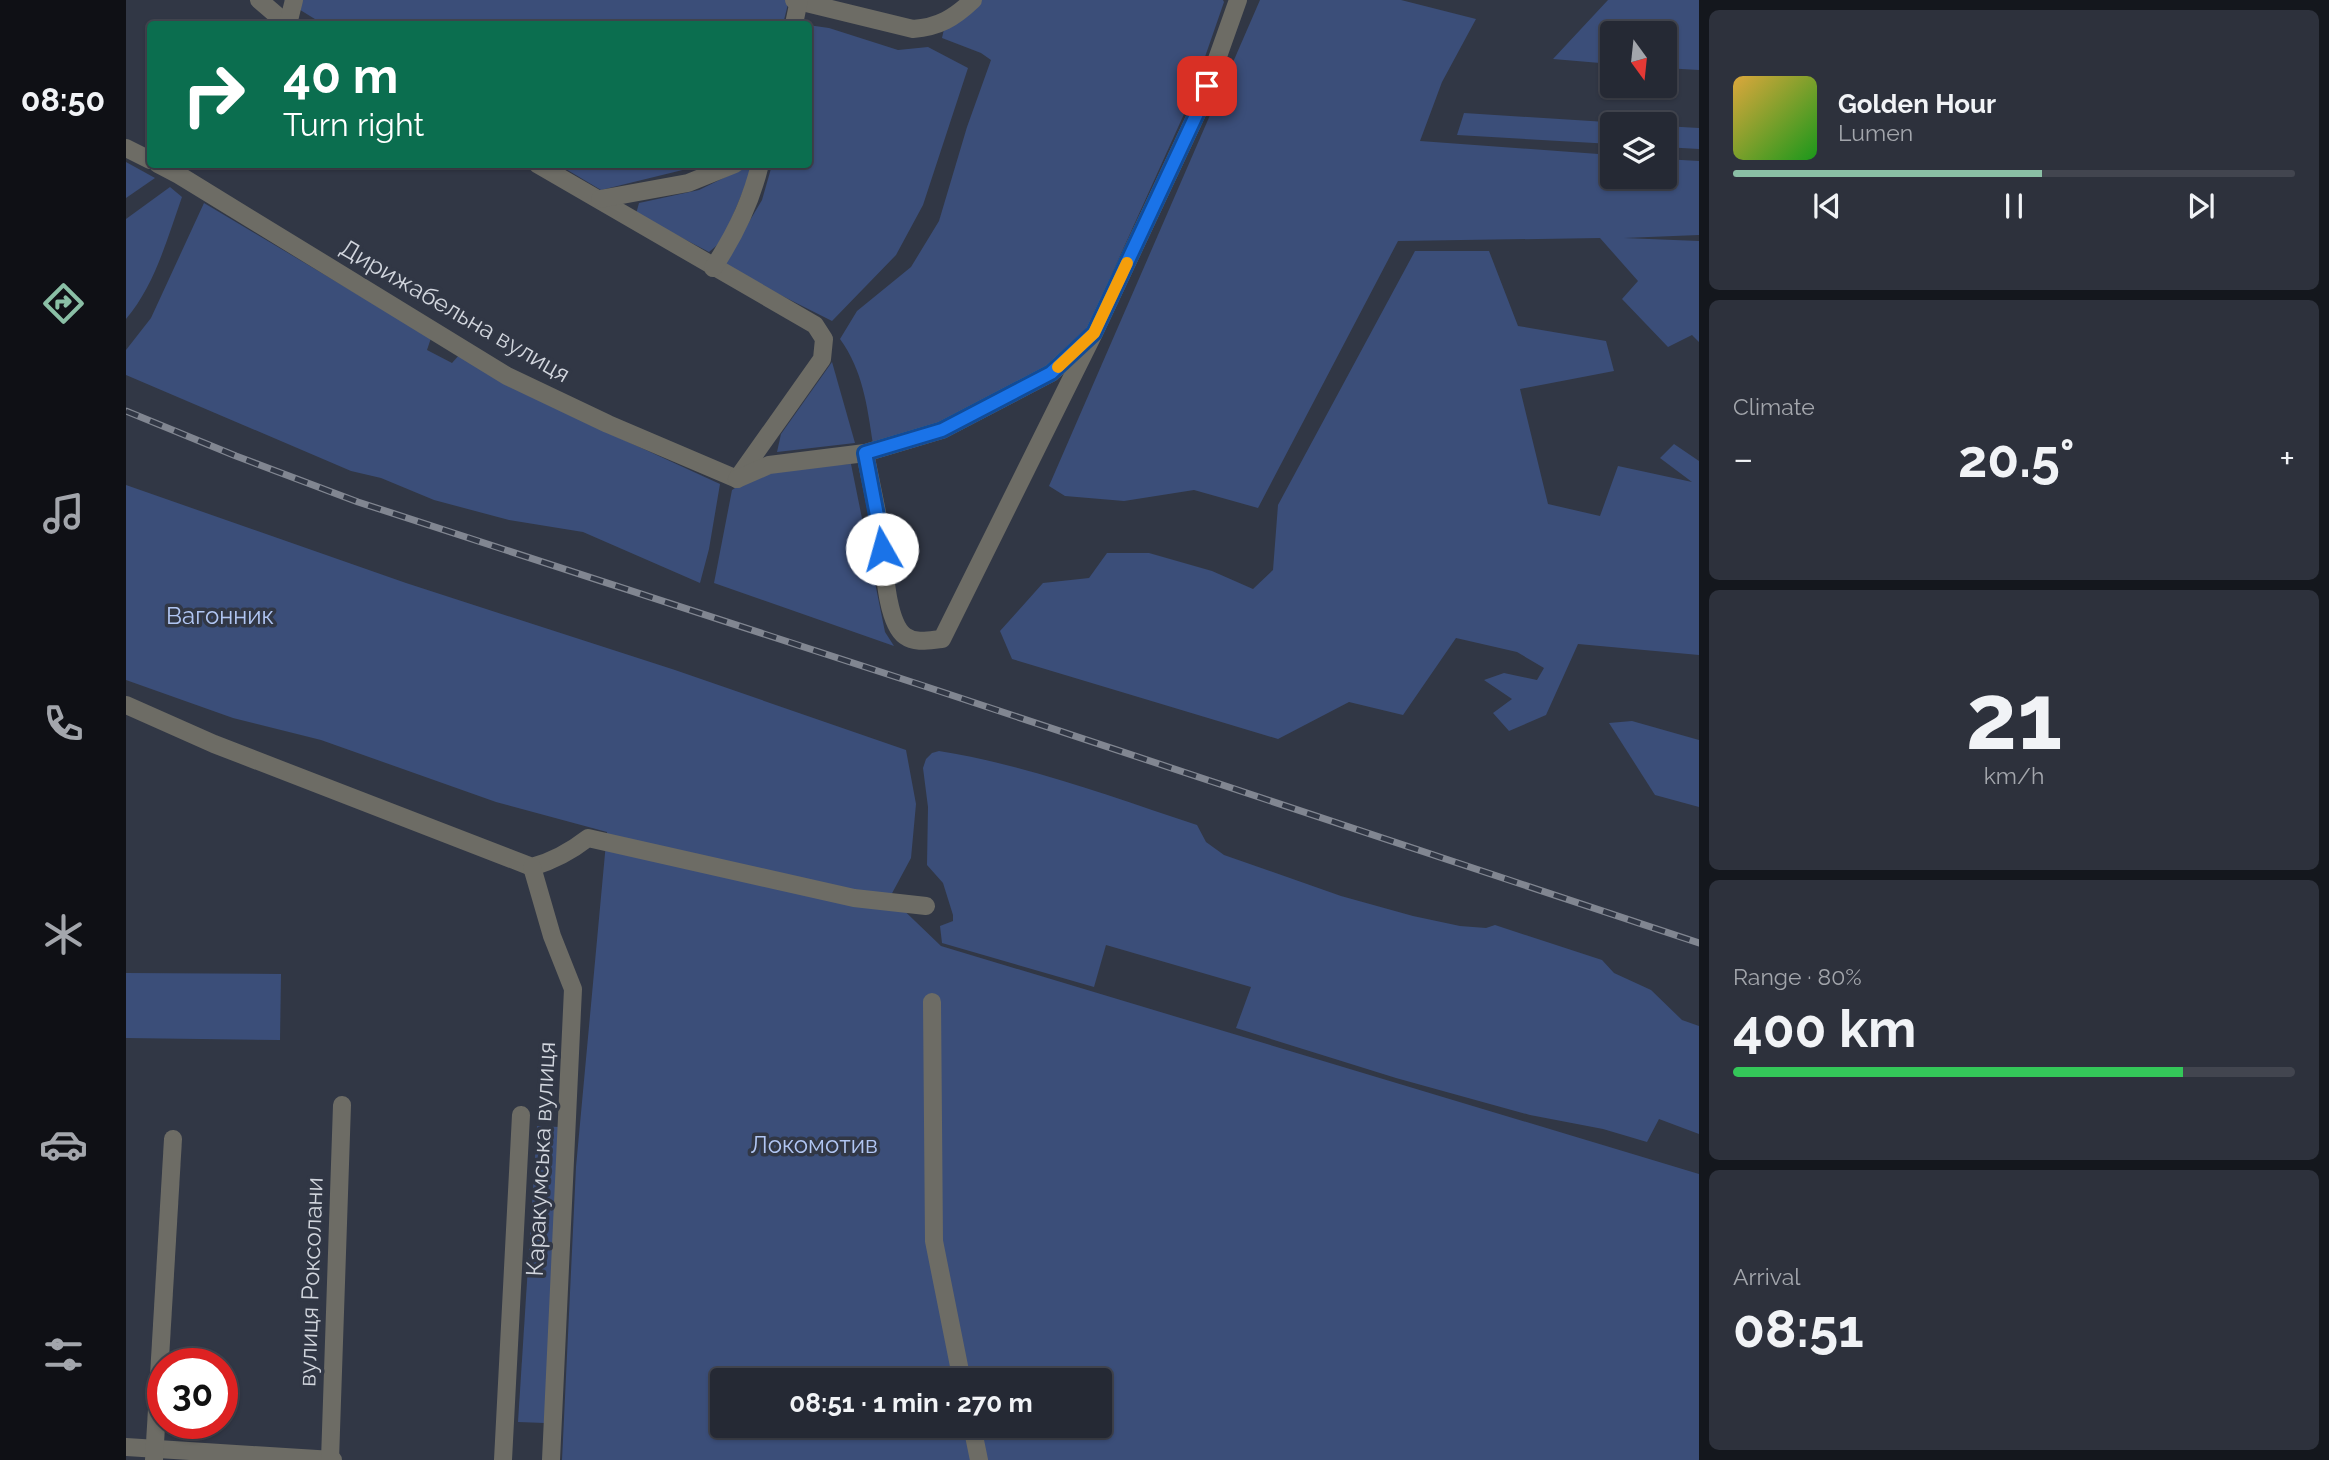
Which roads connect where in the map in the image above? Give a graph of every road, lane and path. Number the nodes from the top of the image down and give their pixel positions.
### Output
1 (259, 0) edge
2 (295, 0) edge
3 (973, 0) edge
4 (1238, 0) edge
5 (797, 1) edge
6 (284, 21) edge
7 (289, 21) edge
8 (794, 21) edge
9 (126, 148) edge
10 (147, 158) edge
11 (544, 168) edge
12 (724, 168) edge
13 (759, 168) edge
14 (182, 170) edge
15 (600, 199) junction
16 (713, 268) junction
17 (1094, 333) junction
18 (865, 453) junction
19 (737, 479) junction
20 (126, 705) edge
21 (532, 867) junction
22 (926, 906) dead end
23 (932, 1002) dead end
24 (342, 1105) dead end
25 (521, 1115) dead end
26 (173, 1139) dead end
27 (959, 1368) edge
28 (974, 1438) edge
29 (126, 1447) edge
30 (155, 1455) edge
31 (331, 1460) edge
32 (503, 1460) edge
33 (551, 1460) edge
34 (979, 1460) edge

1 - 6 street
2 - 7 street
3 - 5 street
4 - 17 street
5 - 8 street
9 - 10 street
11 - 15 street
12 - 15 street
13 - 16 street
14 - 19 street, Дирижабельна вулиця
15 - 16 street
16 - 19 street
17 - 18 street
17 - 18 street
18 - 19 street
20 - 21 street
21 - 22 street
21 - 33 street, Каракумська вулиця
23 - 27 street
24 - 31 street, вулиця Роксолани
25 - 32 street, Каракумська вулиця
26 - 30 street
28 - 34 street
29 - 30 street
30 - 31 street

